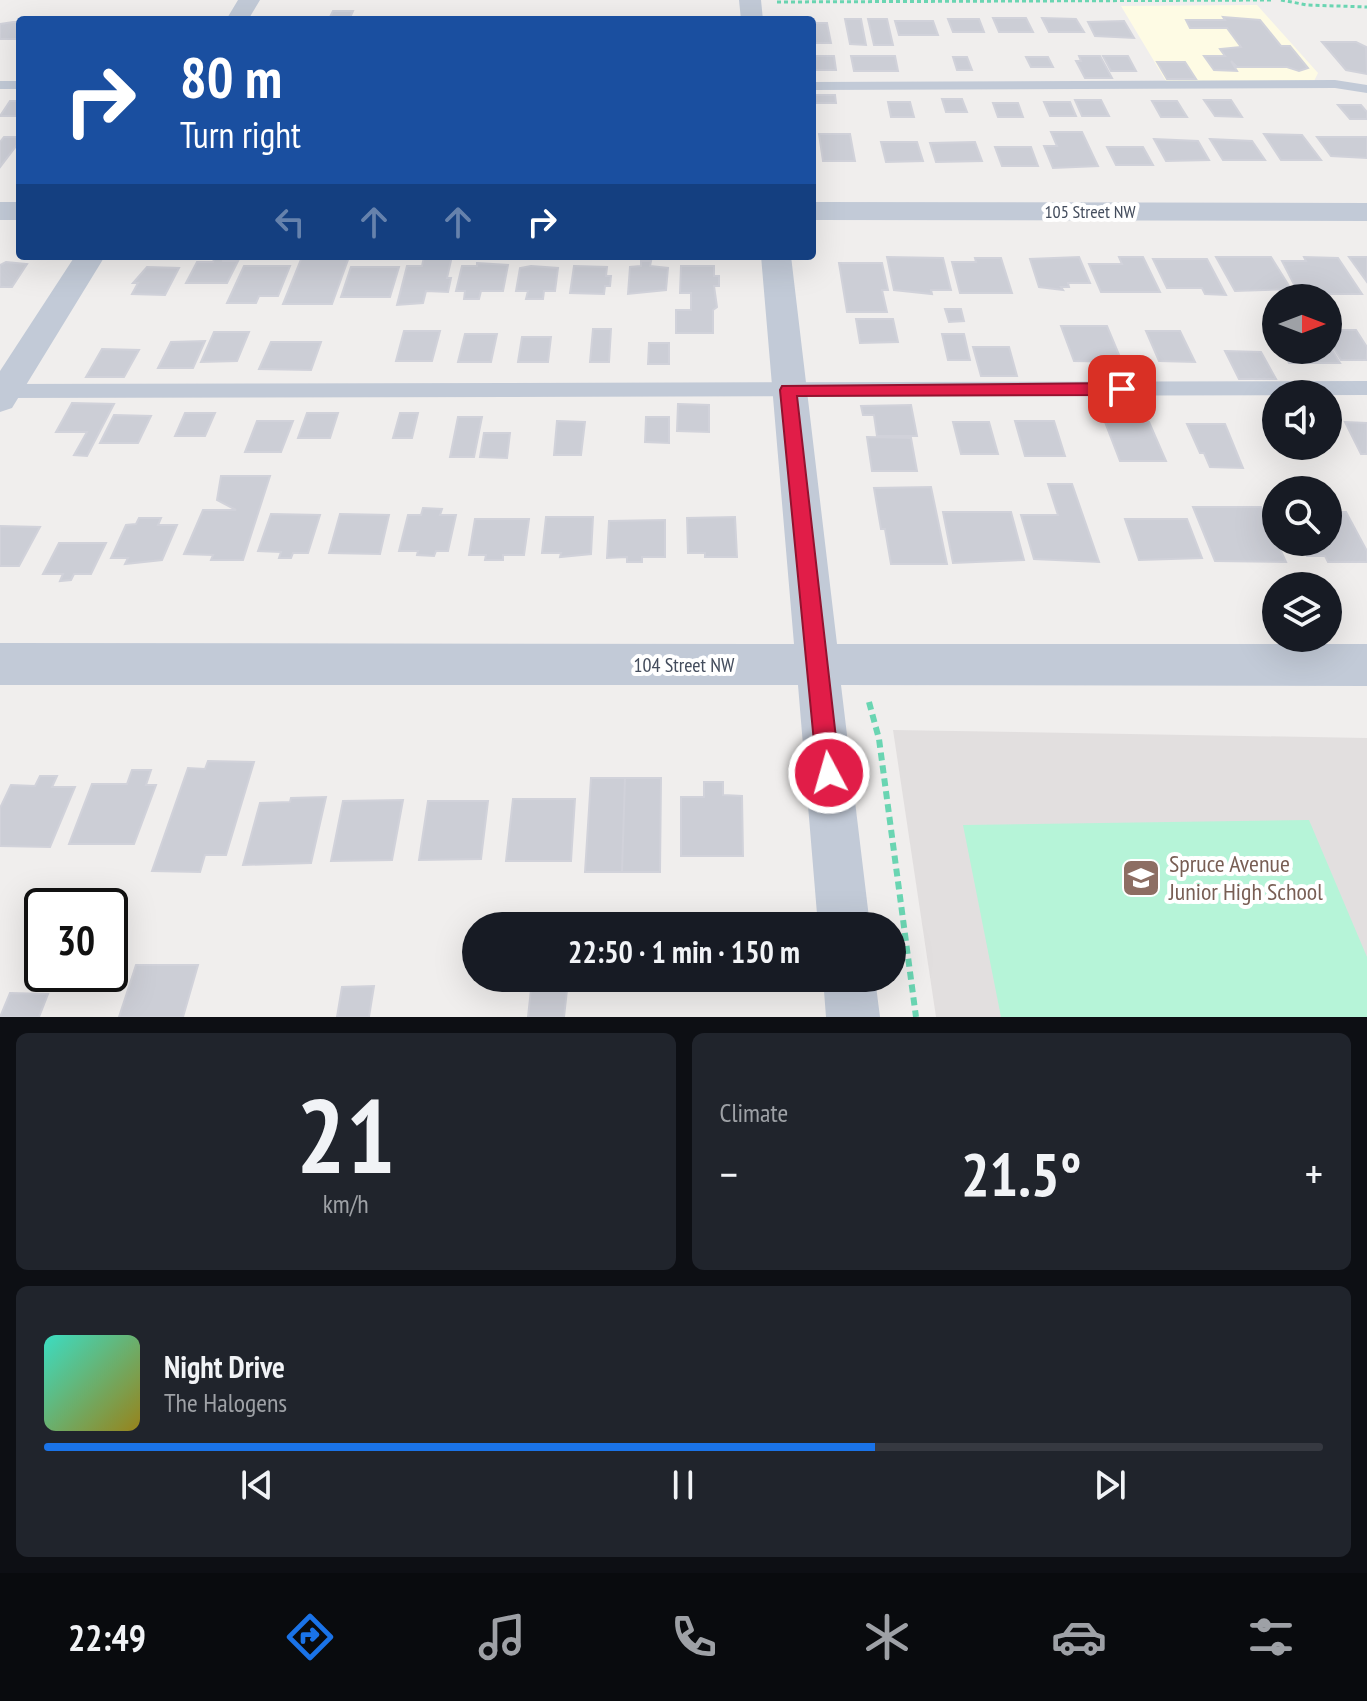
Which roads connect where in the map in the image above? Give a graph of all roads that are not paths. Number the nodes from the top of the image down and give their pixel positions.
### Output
1 (816, 86) edge
2 (1367, 89) edge
3 (816, 211) edge
4 (1367, 212) edge
5 (87, 260) edge
6 (776, 260) edge
7 (1367, 388) edge
8 (788, 390) junction
9 (2, 393) edge
10 (0, 664) edge
11 (1367, 665) edge
12 (818, 666) junction
13 (843, 912) edge
14 (850, 992) edge
15 (853, 1017) edge

1 - 2 lane
3 - 4 street, 105 Street NW
5 - 9 street
6 - 8 street
7 - 8 lane
8 - 9 lane
8 - 12 street
10 - 12 street, 104 Street NW
11 - 12 street, 104 Street NW
12 - 13 street
14 - 15 street

